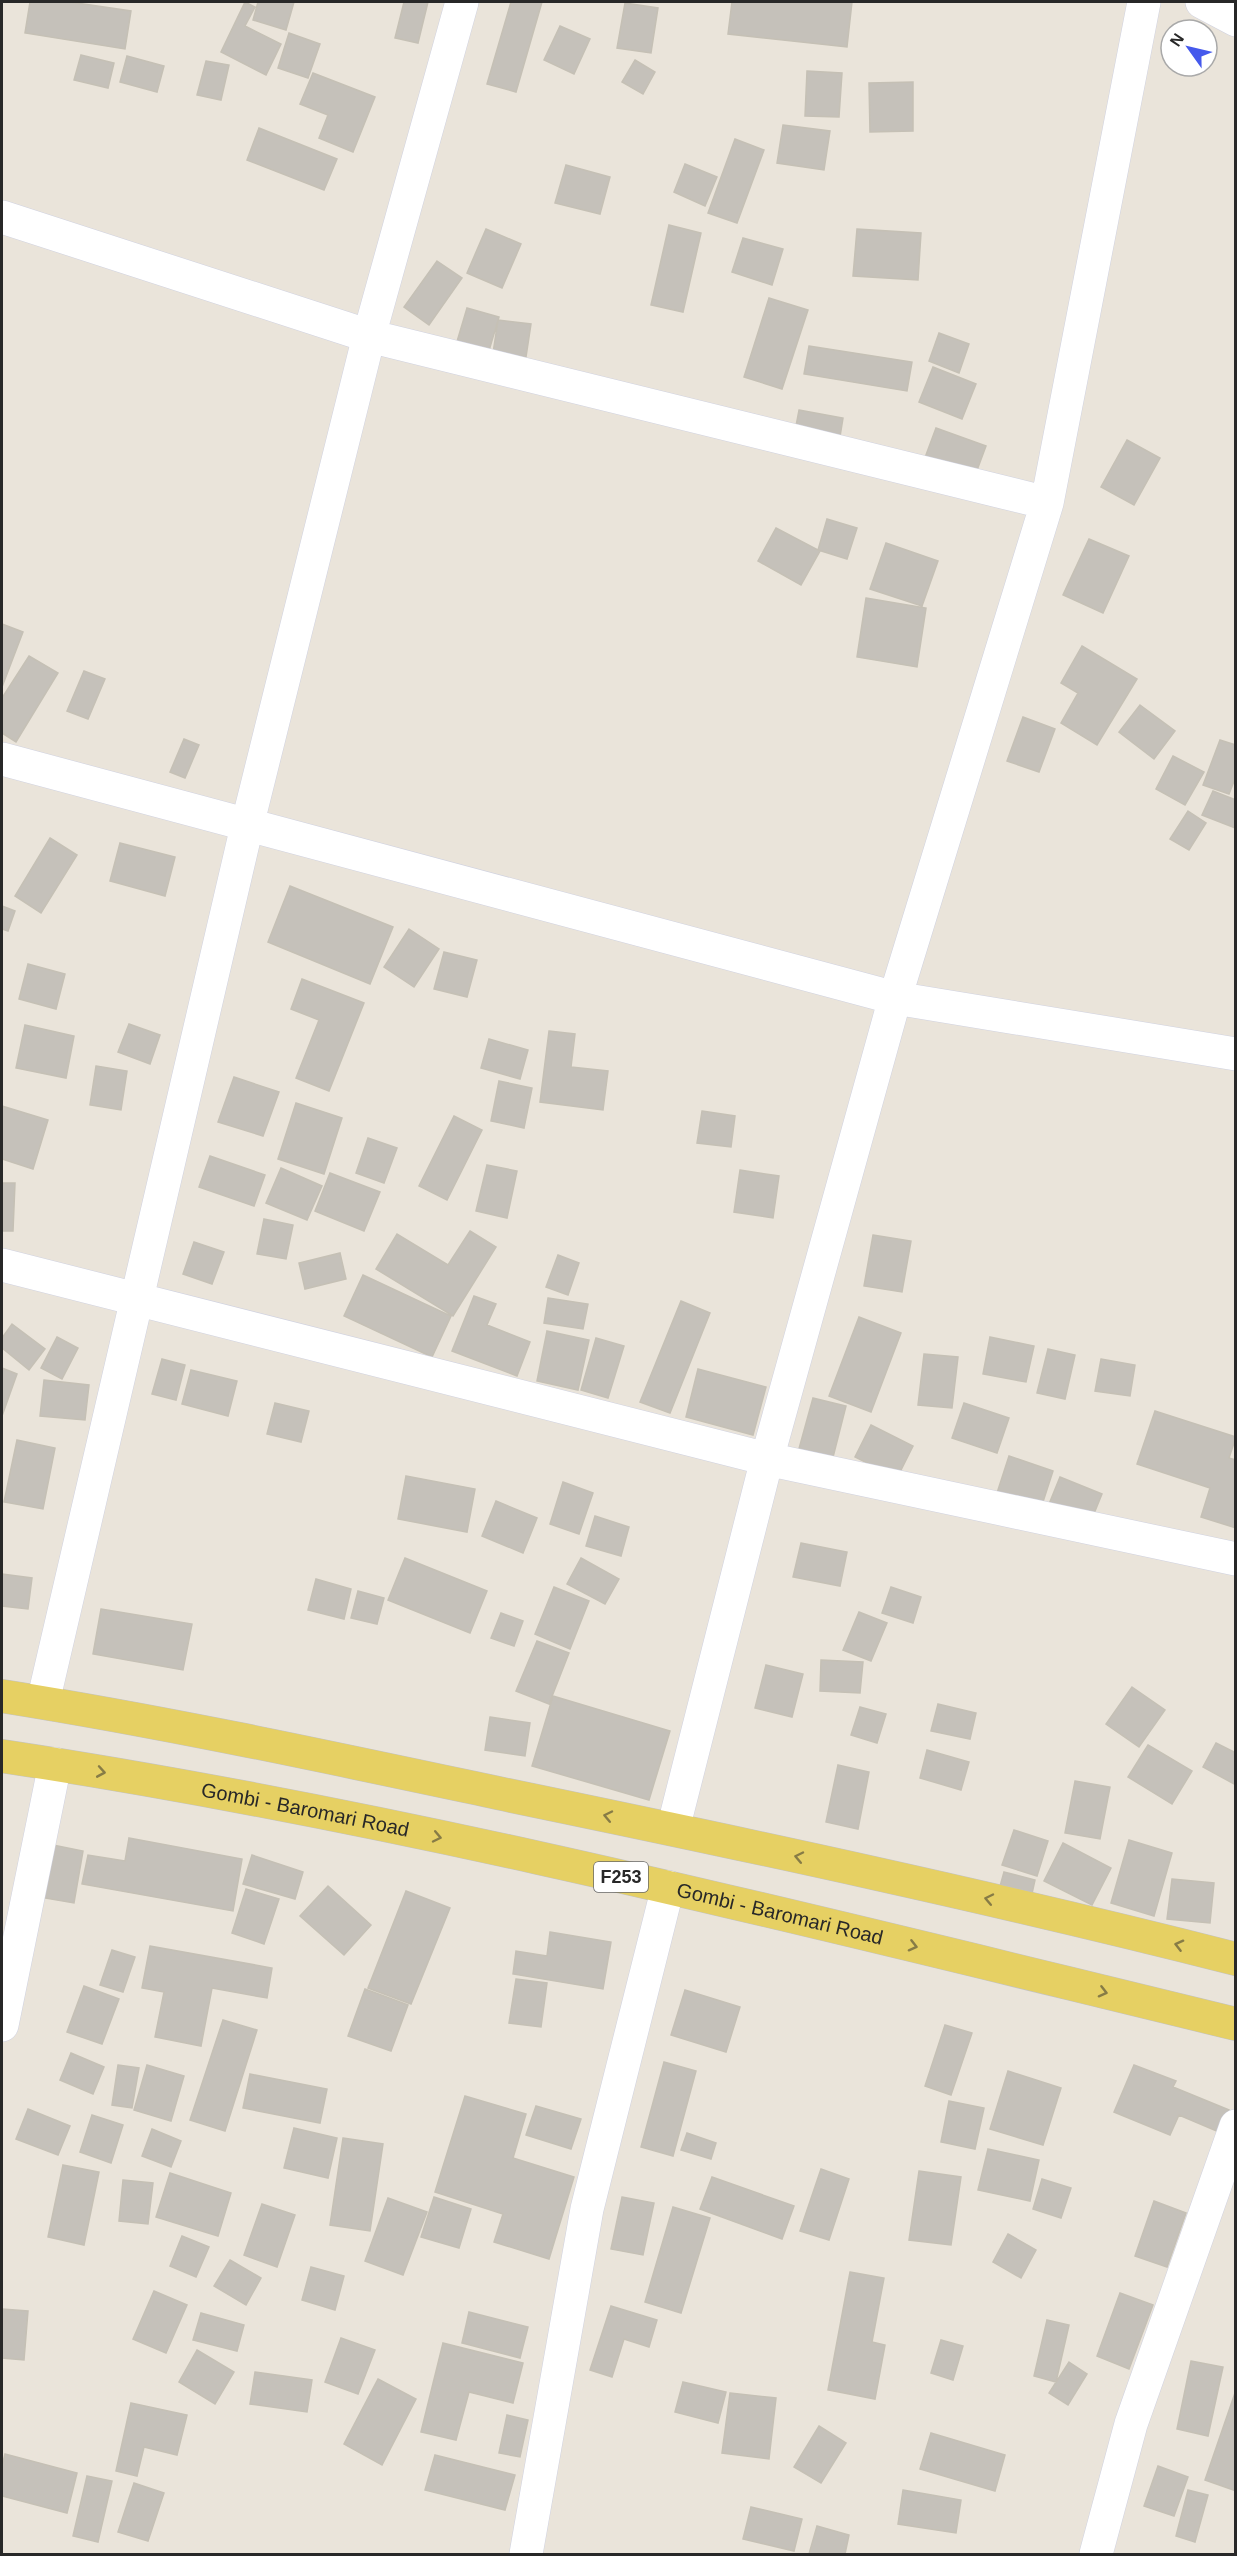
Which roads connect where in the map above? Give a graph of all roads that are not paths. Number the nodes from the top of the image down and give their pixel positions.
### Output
1 (462, 2) edge
2 (1144, 2) edge
3 (1202, 2) edge
4 (1236, 20) edge
5 (2, 217) edge
6 (369, 336) junction
7 (1047, 504) junction
8 (2, 759) edge
9 (247, 826) junction
10 (895, 998) junction
11 (1236, 1054) edge
12 (2, 1265) edge
13 (135, 1300) junction
14 (767, 1459) junction
15 (1236, 1558) edge
16 (2, 1696) edge
17 (43, 1702) junction
18 (2, 1756) edge
19 (55, 1764) junction
20 (673, 1829) junction
21 (668, 1887) junction
22 (1236, 1959) edge
23 (1236, 2024) edge
24 (2, 2025) edge
25 (1236, 2126) edge
26 (526, 2554) edge
27 (1096, 2554) edge

1 - 6 street
2 - 7 street
3 - 4 street
5 - 6 street
6 - 7 street
6 - 9 street
7 - 10 street
8 - 9 street
9 - 10 street
9 - 13 street
10 - 11 street
10 - 14 street
12 - 13 street
13 - 14 street
13 - 17 street
14 - 15 street
14 - 20 street
16 - 17 main road
20 -> 17 main road
18 - 19 main road, Gombi - Baromari Road / F253
19 -> 21 main road, Gombi - Baromari Road / F253
19 - 24 street
22 -> 20 main road
21 -> 23 main road, Gombi - Baromari Road / F253
21 - 26 street
25 - 27 street

